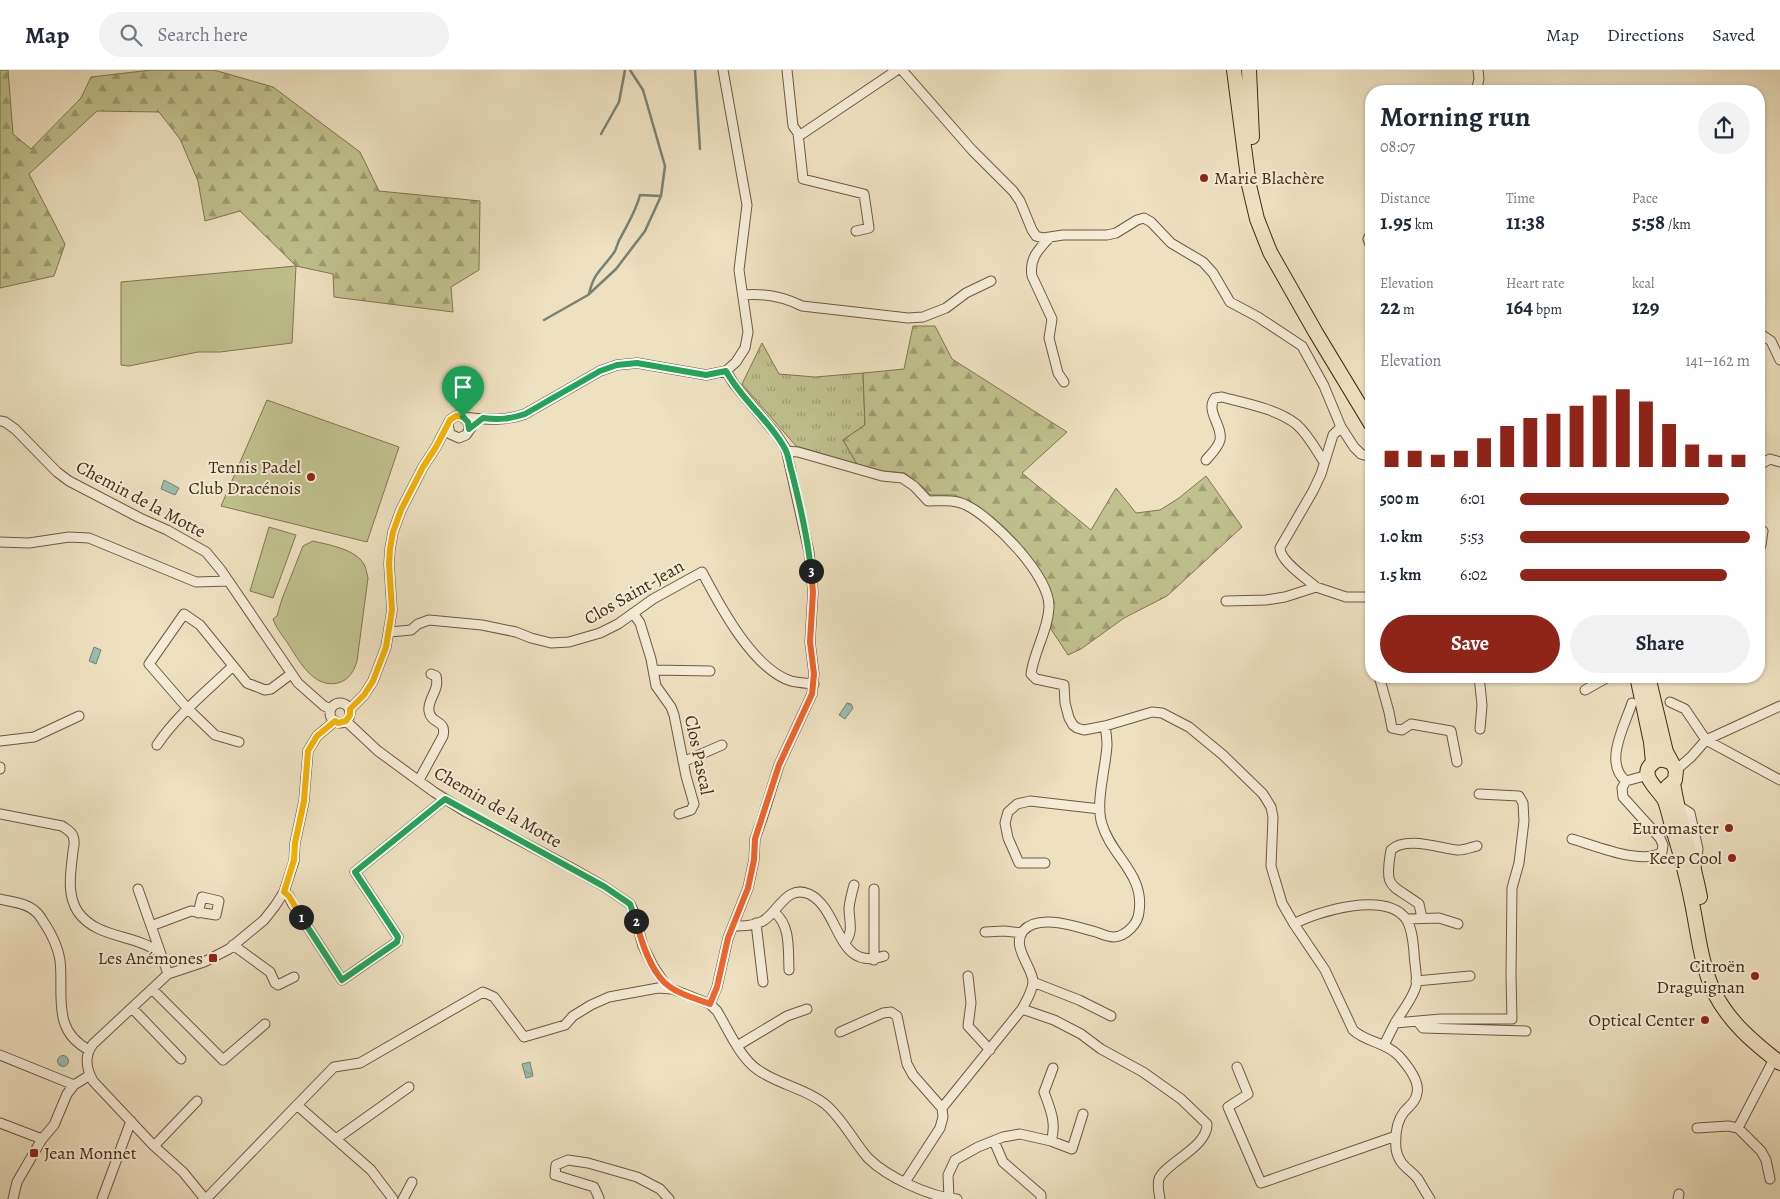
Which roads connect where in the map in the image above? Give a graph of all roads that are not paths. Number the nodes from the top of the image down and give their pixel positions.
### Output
1 (723, 70) edge
2 (787, 70) edge
3 (897, 70) edge
4 (902, 70) edge
5 (1234, 70) edge
6 (1249, 70) edge
7 (1478, 70) edge
8 (1478, 85) edge
9 (798, 133) junction
10 (856, 231) dead end
11 (1050, 237) junction
12 (991, 281) dead end
13 (743, 296) junction
14 (1765, 337) edge
15 (1780, 360) edge
16 (726, 371) junction
17 (1064, 382) dead end
18 (1365, 396) edge
19 (1365, 414) edge
20 (463, 417) junction
21 (483, 418) junction
22 (0, 421) edge
23 (448, 424) junction
24 (1341, 427) junction
25 (469, 429) junction
26 (454, 437) junction
27 (436, 447) junction
28 (786, 452) junction
29 (1365, 455) edge
30 (1206, 460) dead end
31 (1324, 462) junction
32 (1765, 462) edge
33 (1780, 462) edge
34 (0, 542) edge
35 (228, 581) junction
36 (1316, 587) junction
37 (1365, 597) edge
38 (1226, 601) dead end
39 (633, 613) junction
40 (390, 632) junction
41 (234, 666) junction
42 (654, 670) junction
43 (710, 671) dead end
44 (291, 674) junction
45 (431, 674) dead end
46 (1381, 683) edge
47 (1480, 683) edge
48 (1598, 683) edge
49 (1638, 683) edge
50 (1650, 683) edge
51 (814, 684) junction
52 (1585, 690) dead end
53 (1670, 702) dead end
54 (1632, 703) dead end
55 (1780, 706) edge
56 (188, 709) junction
57 (331, 709) junction
58 (350, 709) junction
59 (79, 716) dead end
60 (335, 721) junction
61 (346, 721) junction
62 (1105, 726) junction
63 (1480, 730) dead end
64 (1706, 740) junction
65 (0, 741) edge
66 (239, 742) dead end
67 (157, 745) dead end
68 (722, 745) dead end
69 (683, 762) junction
70 (1457, 762) dead end
71 (1653, 762) junction
72 (1673, 772) junction
73 (1648, 776) junction
74 (419, 780) junction
75 (1780, 780) edge
76 (1626, 781) junction
77 (1656, 787) junction
78 (1479, 794) dead end
79 (445, 799) junction
80 (1100, 809) junction
81 (0, 814) edge
82 (679, 814) dead end
83 (1572, 838) dead end
84 (1477, 846) dead end
85 (1045, 862) dead end
86 (854, 885) dead end
87 (138, 889) dead end
88 (874, 889) dead end
89 (284, 892) junction
90 (0, 899) edge
91 (774, 912) junction
92 (198, 913) dead end
93 (1422, 918) junction
94 (1406, 919) junction
95 (756, 923) junction
96 (1294, 924) junction
97 (1458, 924) dead end
98 (151, 926) junction
99 (733, 926) junction
100 (985, 932) dead end
101 (1022, 933) junction
102 (845, 942) junction
103 (233, 945) junction
104 (160, 952) junction
105 (884, 956) dead end
106 (874, 960) junction
107 (789, 970) dead end
108 (168, 974) junction
109 (294, 976) dead end
110 (968, 976) dead end
111 (1470, 976) dead end
112 (1416, 981) junction
113 (763, 982) dead end
114 (1033, 982) junction
115 (152, 989) junction
116 (672, 989) junction
117 (710, 1004) junction
118 (132, 1008) junction
119 (807, 1009) dead end
120 (1022, 1009) junction
121 (1111, 1016) dead end
122 (1418, 1022) junction
123 (1396, 1023) junction
124 (265, 1024) dead end
125 (1526, 1031) dead end
126 (840, 1032) dead end
127 (1384, 1045) junction
128 (737, 1046) junction
129 (89, 1050) junction
130 (990, 1050) junction
131 (0, 1055) edge
132 (1778, 1058) edge
133 (180, 1059) dead end
134 (1237, 1067) dead end
135 (1054, 1068) dead end
136 (90, 1075) junction
137 (74, 1085) junction
138 (409, 1087) dead end
139 (197, 1101) dead end
140 (297, 1105) junction
141 (942, 1108) junction
142 (1083, 1114) dead end
143 (131, 1121) junction
144 (0, 1123) edge
145 (1697, 1128) dead end
146 (1738, 1128) junction
147 (1396, 1136) junction
148 (42, 1138) junction
149 (336, 1139) junction
150 (994, 1141) junction
151 (1051, 1141) junction
152 (154, 1146) junction
153 (1770, 1179) dead end
154 (412, 1182) dead end
155 (905, 1182) junction
156 (599, 1198) edge
157 (13, 1199) edge
158 (102, 1199) edge
159 (206, 1199) edge
160 (393, 1199) edge
161 (403, 1199) edge
162 (669, 1199) edge
163 (953, 1199) edge
164 (1041, 1199) edge
165 (1160, 1199) edge
166 (1430, 1199) edge

1 - 13 street
2 - 9 street
3 - 9 street
4 - 11 street
5 - 19 main road
6 - 18 main road
7 - 8 street
9 - 10 street
11 - 17 street
11 - 24 street
12 - 13 street
13 - 16 street
14 - 15 street
16 - 21 street
16 - 28 street
20 - 21 street
20 - 23 street
20 - 25 street
21 - 25 street
22 - 35 street, Chemin de la Motte
23 - 26 street
23 - 27 street
24 - 29 street
24 - 31 street
25 - 26 street
26 - 27 street
27 - 40 street
28 - 51 street
28 - 62 street
30 - 31 street
31 - 36 street
32 - 33 street
34 - 35 street
35 - 44 street, Chemin de la Motte
36 - 37 street
36 - 38 street
39 - 40 street, Clos Saint-Jean
39 - 42 street, Clos Pascal
39 - 51 street, Clos Saint-Jean
40 - 58 street
41 - 44 street
41 - 56 street
41 - 56 street
42 - 43 street
42 - 69 street, Clos Pascal
44 - 57 street, Chemin de la Motte
45 - 74 street
46 - 70 street
47 - 63 street
48 - 52 street
49 - 71 main road
50 - 72 main road
51 - 99 street
53 - 64 street
54 - 76 street
55 - 64 street
56 - 66 street
56 - 67 street
57 - 58 street
57 - 60 street
58 - 61 street
59 - 65 street
60 - 61 street
60 - 89 street
61 - 74 street, Chemin de la Motte
62 - 80 street
62 - 96 street
64 - 72 street
64 - 75 street
68 - 69 street
69 - 82 street, Clos Pascal
71 - 72 main road
71 - 73 main road
72 - 77 main road
72 - 132 main road
73 - 76 street
73 - 77 main road
74 - 79 street, Chemin de la Motte
76 - 83 street
77 - 132 main road
78 - 122 street
79 - 89 street
79 - 116 street, Chemin de la Motte
80 - 85 street
80 - 101 street
81 - 104 street
84 - 93 street
86 - 102 street
87 - 98 street
88 - 106 street
89 - 103 street
90 - 129 street
91 - 95 street
91 - 102 street
91 - 107 street
92 - 98 street
93 - 94 street
93 - 97 street
94 - 96 street
94 - 112 street
95 - 99 street
95 - 113 street
96 - 127 street
98 - 104 street
99 - 117 street
100 - 101 street
101 - 114 street
102 - 106 street
103 - 108 street
103 - 109 street
104 - 108 street
105 - 106 street
108 - 115 street
110 - 130 street
111 - 112 street
112 - 123 street
114 - 120 street
114 - 121 street
115 - 118 street
115 - 124 street
116 - 117 street, Chemin de la Motte
116 - 140 street
117 - 128 street
118 - 129 street
118 - 133 street
119 - 128 street
120 - 130 street
120 - 165 street
122 - 123 street
122 - 125 street
123 - 127 street
126 - 141 street
127 - 147 street
128 - 155 street
129 - 136 street
130 - 141 street
131 - 137 street
132 - 146 street
134 - 147 street
135 - 151 street
136 - 137 street
136 - 143 street
137 - 148 street
138 - 149 street
139 - 152 street
140 - 149 street
140 - 159 street
141 - 155 street
142 - 151 street
143 - 152 street
143 - 158 street
144 - 148 street
145 - 146 street
146 - 153 street
147 - 166 street
148 - 157 street
149 - 160 street
150 - 151 street
150 - 163 street
150 - 164 street
152 - 159 street
154 - 161 street
155 - 163 street
156 - 162 street

